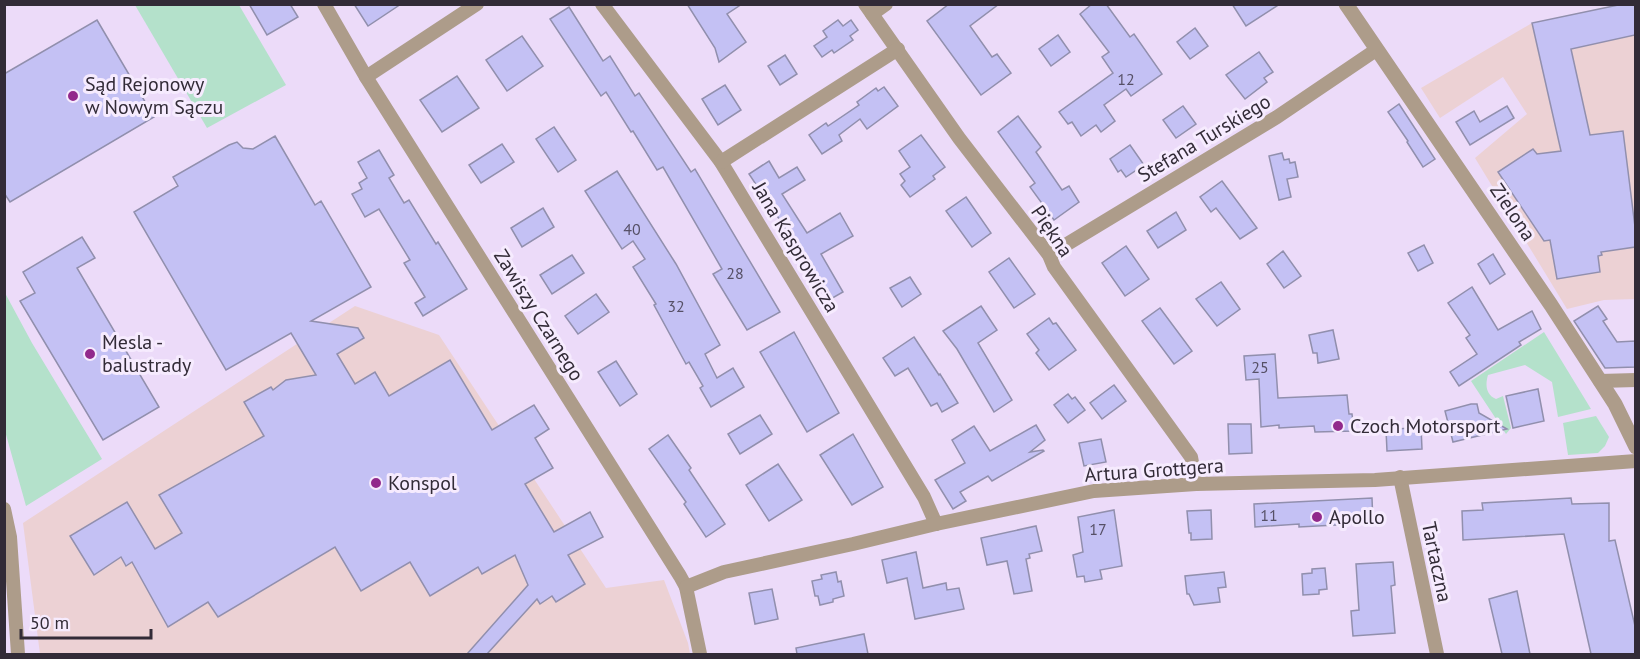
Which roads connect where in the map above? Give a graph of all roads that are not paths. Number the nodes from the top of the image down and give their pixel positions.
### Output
1 (324, 4) edge
2 (477, 4) edge
3 (602, 4) edge
4 (886, 4) edge
5 (1346, 4) edge
6 (869, 9) edge
7 (898, 49) junction
8 (1376, 50) junction
9 (366, 77) junction
10 (722, 162) junction
11 (1050, 255) junction
12 (1600, 381) junction
13 (1635, 381) edge
14 (1635, 447) edge
15 (1635, 461) edge
16 (1400, 477) junction
17 (1196, 484) junction
18 (4, 509) edge
19 (936, 524) junction
20 (686, 587) junction
21 (18, 654) edge
22 (700, 654) edge
23 (1437, 654) edge

1 - 9 street, Zawiszy Czarnego
2 - 9 street
3 - 10 street, Jana Kasprowicza
4 - 6 street
5 - 8 street, Zielona
6 - 7 street, Piękna
7 - 10 street
7 - 11 street, Piękna
8 - 11 street, Stefana Turskiego
8 - 12 street, Zielona
9 - 20 street, Zawiszy Czarnego
10 - 19 street, Jana Kasprowicza
11 - 17 street, Piękna
12 - 13 street
12 - 14 street, Zielona
15 - 16 street, Artura Grottgera
16 - 17 street, Artura Grottgera
16 - 23 street, Tartaczna
17 - 19 street, Artura Grottgera
18 - 21 street
19 - 20 street, Artura Grottgera
20 - 22 street, Zawiszy Czarnego

